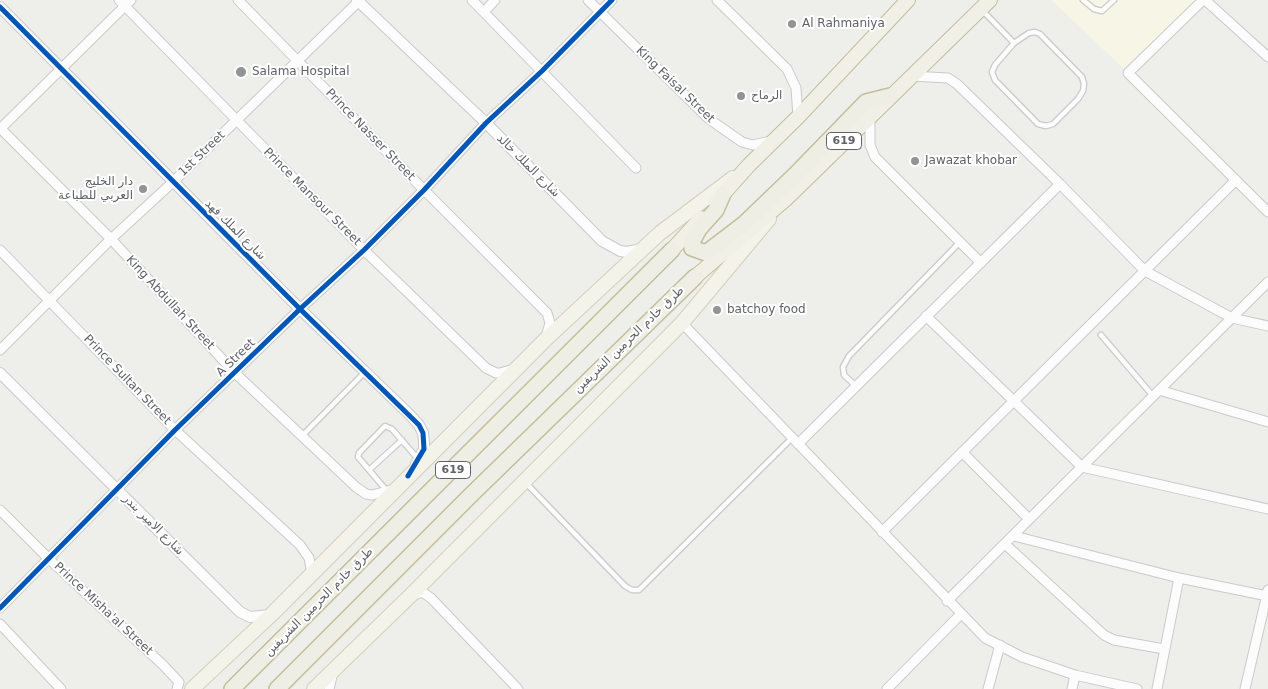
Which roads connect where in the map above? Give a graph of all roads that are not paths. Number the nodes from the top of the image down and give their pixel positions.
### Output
1 (238, 0) edge
2 (358, 0) edge
3 (472, 0) edge
4 (495, 0) edge
5 (588, 0) edge
6 (612, 0) edge
7 (717, 0) edge
8 (908, 0) edge
9 (1083, 0) edge
10 (1114, 0) edge
11 (1204, 0) edge
12 (125, 2) edge
13 (985, 4) edge
14 (0, 7) edge
15 (484, 12) junction
16 (600, 12) junction
17 (1014, 43) junction
18 (1268, 57) edge
19 (299, 61) junction
20 (61, 70) junction
21 (542, 71) junction
22 (911, 76) junction
23 (890, 96) junction
24 (870, 115) junction
25 (798, 117) junction
26 (236, 121) junction
27 (486, 123) junction
28 (0, 128) edge
29 (774, 141) junction
30 (749, 165) junction
31 (636, 168) dead end
32 (1236, 180) junction
33 (173, 182) junction
34 (1060, 184) junction
35 (424, 190) junction
36 (723, 194) junction
37 (786, 198) junction
38 (1268, 212) edge
39 (111, 240) junction
40 (960, 242) junction
41 (643, 249) junction
42 (0, 250) edge
43 (364, 250) junction
44 (672, 250) joint
45 (981, 262) junction
46 (1145, 271) junction
47 (695, 276) joint
48 (1268, 282) edge
49 (50, 300) junction
50 (300, 309) junction
51 (926, 316) junction
52 (1232, 318) junction
53 (682, 323) junction
54 (1268, 326) edge
55 (1101, 335) dead end
56 (545, 340) junction
57 (0, 350) edge
58 (516, 368) junction
59 (365, 372) junction
60 (0, 373) edge
61 (235, 373) junction
62 (856, 386) junction
63 (1156, 393) junction
64 (1014, 400) junction
65 (1268, 422) edge
66 (175, 430) junction
67 (302, 436) junction
68 (402, 440) junction
69 (795, 441) junction
70 (962, 452) junction
71 (420, 461) junction
72 (1082, 467) junction
73 (369, 470) junction
74 (524, 481) junction
75 (117, 490) junction
76 (391, 492) junction
77 (1268, 508) edge
78 (0, 510) edge
79 (1029, 520) junction
80 (882, 532) junction
81 (1014, 536) junction
82 (1005, 544) junction
83 (49, 559) junction
84 (312, 574) junction
85 (1179, 578) junction
86 (1268, 593) edge
87 (409, 597) junction
88 (947, 601) junction
89 (0, 608) edge
90 (271, 614) junction
91 (961, 614) junction
92 (0, 624) edge
93 (1000, 645) junction
94 (1164, 649) junction
95 (220, 665) junction
96 (334, 672) junction
97 (1075, 674) junction
98 (61, 689) edge
99 (177, 689) edge
100 (192, 689) edge
101 (198, 689) edge
102 (232, 689) edge
103 (277, 689) edge
104 (314, 689) edge
105 (329, 689) edge
106 (518, 689) edge
107 (887, 689) edge
108 (988, 689) edge
109 (1072, 689) edge
110 (1136, 689) edge
111 (1157, 689) edge
112 (1245, 689) edge

1 - 19 street, Prince Nasser Street
2 - 19 street, 1st Street
2 - 27 street, شارع الملك خالد
3 - 15 street
4 - 15 street
5 - 16 street, King Faisal Street
6 - 16 street, A Street
7 - 25 street
8 - 25 highway, طرق خادم الحرمين الشريفين / 619
9 - 10 lane
11 - 18 street
11 - 32 street
12 - 20 street
12 - 26 street, Prince Mansour Street
13 - 17 lane
13 - 22 highway, طرق خادم الحرمين الشريفين / 619
14 - 20 street, شارع الملك فهد
15 - 21 street
16 - 21 street, A Street
16 - 29 street, King Faisal Street
17 - 17 lane
19 - 26 street, 1st Street
19 - 35 street, Prince Nasser Street
20 - 28 street
20 - 33 street, شارع الملك فهد
21 - 27 street, A Street
21 - 31 street
22 - 23 highway, طرق خادم الحرمين الشريفين / 619
22 - 34 street
23 - 24 highway, طرق خادم الحرمين الشريفين / 619
23 - 36 highway
24 - 37 highway, طرق خادم الحرمين الشريفين / 619
24 - 40 street
25 - 29 highway, طرق خادم الحرمين الشريفين / 619
26 - 33 street, 1st Street
26 - 43 street, Prince Mansour Street
27 - 35 street, A Street
27 - 41 street, شارع الملك خالد
28 - 39 street, King Abdullah Street
29 - 30 highway, طرق خادم الحرمين الشريفين / 619
30 - 36 highway, طرق خادم الحرمين الشريفين / 619
30 - 41 main road
32 - 38 street
32 - 46 street
33 - 39 street, 1st Street
33 - 50 street, شارع الملك فهد
34 - 45 street
34 - 46 street
35 - 43 street, A Street
35 - 56 street, Prince Nasser Street
36 - 44 highway, طرق خادم الحرمين الشريفين / 619
37 - 47 highway, طرق خادم الحرمين الشريفين / 619
37 - 53 main road
39 - 49 street, 1st Street
39 - 61 street, King Abdullah Street
40 - 45 street
40 - 62 lane
41 - 56 main road
42 - 49 street, Prince Sultan Street
43 - 50 street, A Street
43 - 58 street, Prince Mansour Street
44 - 102 highway, طرق خادم الحرمين الشريفين / 619
45 - 51 street
46 - 52 street
46 - 64 street
47 - 103 highway, طرق خادم الحرمين الشريفين / 619
48 - 52 street
49 - 57 street, 1st Street
49 - 66 street, Prince Sultan Street
50 - 59 street, شارع الملك فهد
50 - 61 street, A Street
51 - 62 street
51 - 64 street
52 - 54 street
52 - 63 street
53 - 69 street
53 - 74 main road
55 - 63 lane
56 - 58 main road
58 - 71 main road
59 - 67 lane
59 - 71 street, شارع الملك فهد
60 - 75 street, شارع الامير بندر
61 - 66 street, A Street
61 - 67 street, King Abdullah Street
62 - 69 street
63 - 65 street
63 - 72 street
64 - 70 street
64 - 72 street
66 - 75 street, A Street
66 - 84 street, Prince Sultan Street
67 - 76 street, King Abdullah Street
68 - 71 lane
68 - 73 lane
68 - 73 lane
69 - 74 lane
69 - 80 street
70 - 79 street
70 - 80 street
71 - 76 main road
72 - 77 street
72 - 79 street
73 - 76 lane
74 - 87 main road
75 - 83 street, A Street
75 - 90 street, شارع الامير بندر
76 - 84 main road
78 - 83 street, Prince Misha'al Street
79 - 81 street
80 - 88 street
81 - 82 street
81 - 85 street
82 - 88 street
82 - 94 street
83 - 89 street, A Street
83 - 99 street, Prince Misha'al Street
84 - 90 main road
85 - 86 street
85 - 94 street
86 - 112 street
87 - 96 main road
87 - 106 street
88 - 91 street
90 - 95 main road
91 - 93 street
91 - 107 street
92 - 98 street
93 - 97 street
93 - 108 street
94 - 111 street
95 - 100 main road
95 - 101 main road
96 - 104 main road
96 - 105 street
97 - 109 street
97 - 110 street

